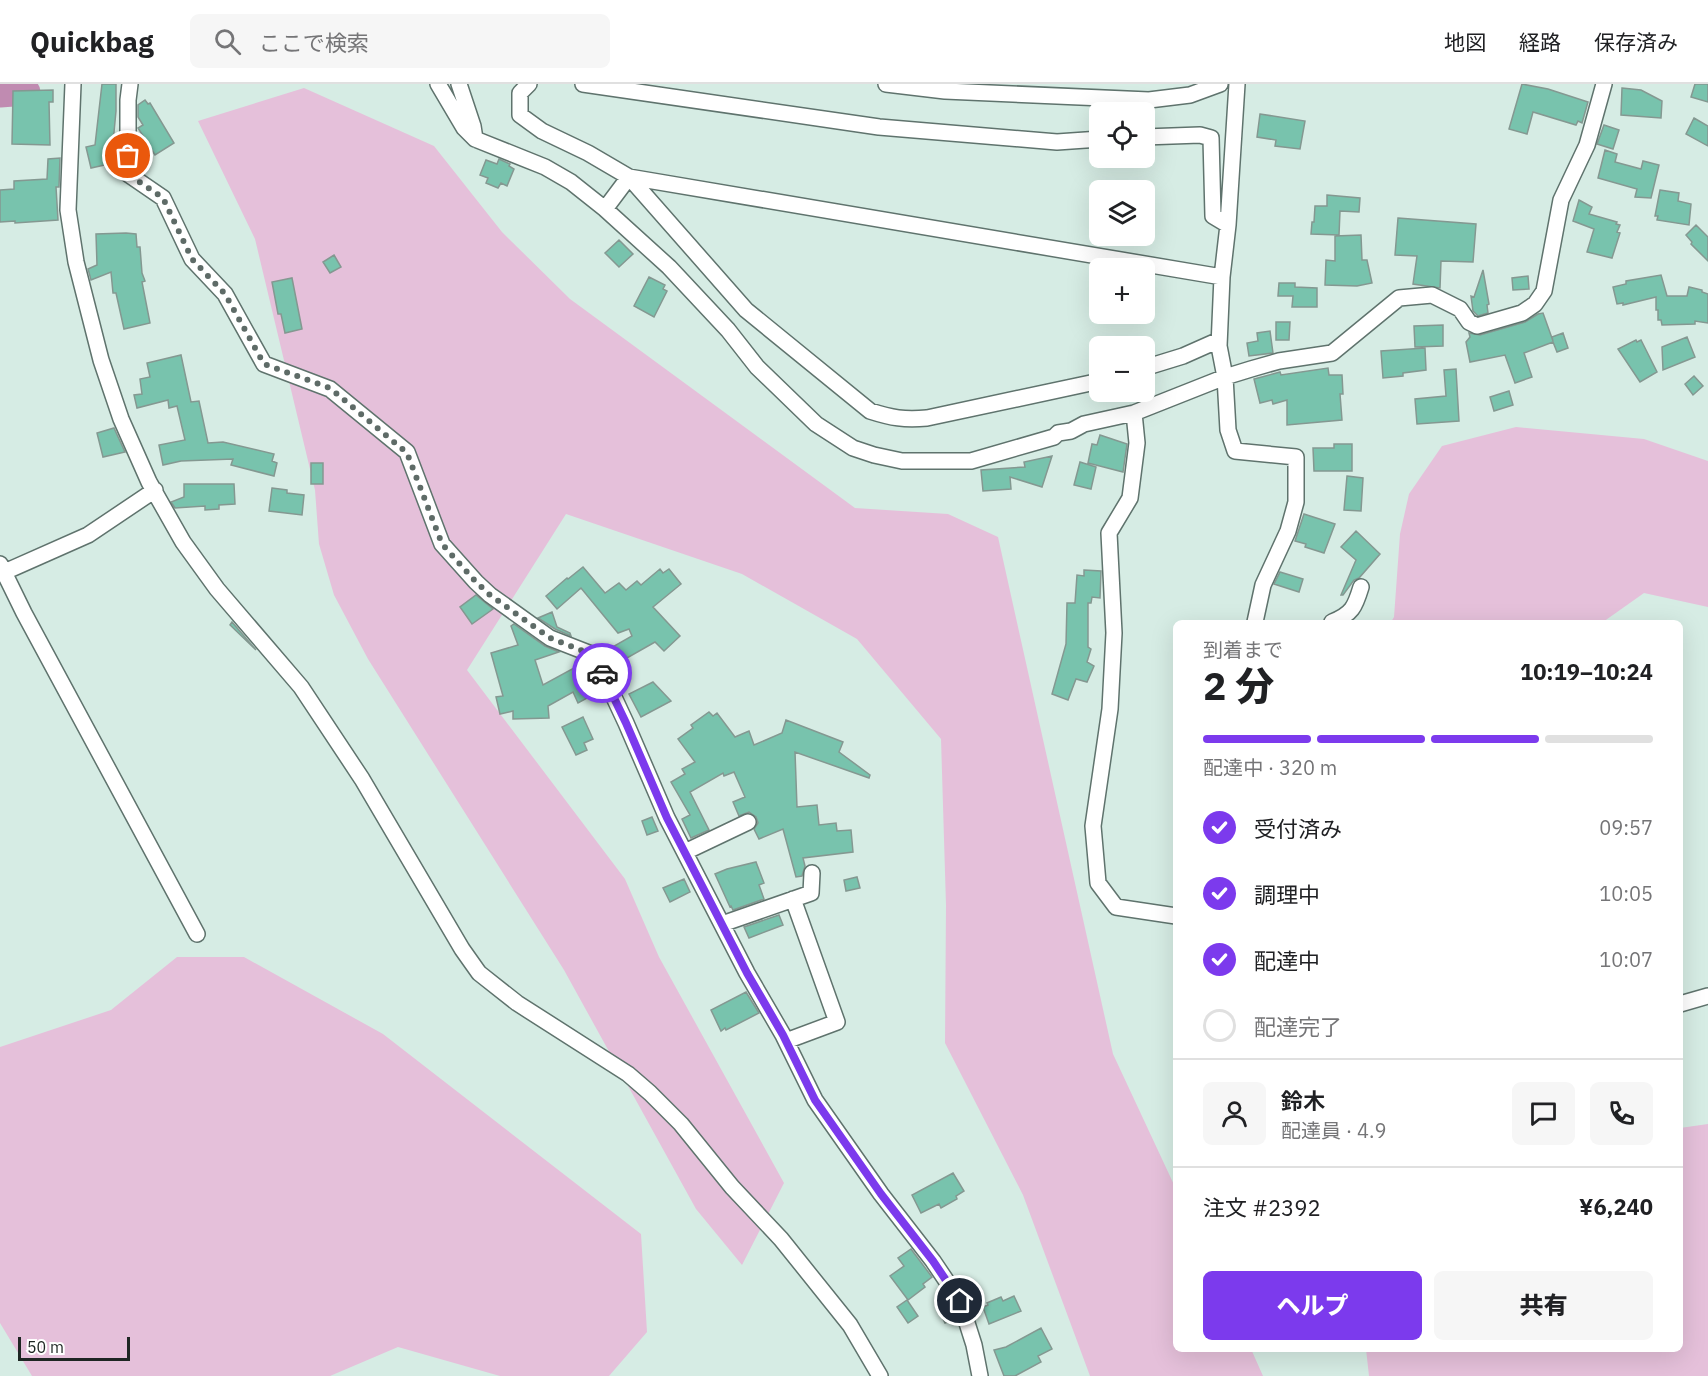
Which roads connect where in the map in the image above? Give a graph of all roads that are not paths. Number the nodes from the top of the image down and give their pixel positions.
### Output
1 (73, 84) edge
2 (130, 84) edge
3 (438, 84) edge
4 (459, 84) edge
5 (530, 84) edge
6 (583, 84) edge
7 (886, 84) edge
8 (1220, 84) edge
9 (1237, 84) edge
10 (1604, 84) edge
11 (1155, 137) edge
12 (476, 139) junction
13 (1089, 140) edge
14 (629, 177) junction
15 (605, 209) junction
16 (1228, 225) junction
17 (1222, 277) junction
18 (1219, 340) junction
19 (1155, 365) edge
20 (1226, 377) junction
21 (1089, 383) edge
22 (1134, 413) junction
23 (155, 490) junction
24 (2, 570) edge
25 (1361, 587) dead end
26 (1255, 620) edge
27 (1338, 620) edge
28 (748, 822) dead end
29 (685, 852) junction
30 (812, 873) dead end
31 (793, 899) junction
32 (1173, 916) edge
33 (722, 924) junction
34 (197, 934) dead end
35 (1708, 996) edge
36 (1683, 1003) edge
37 (786, 1041) junction
38 (880, 1376) edge
39 (980, 1376) edge

1 - 23 street
2 - 29 street
3 - 12 street
4 - 12 street
5 - 14 street
6 - 13 street
7 - 8 street
9 - 16 street
10 - 20 street
11 - 16 street
12 - 15 street
14 - 15 street
14 - 17 street
14 - 21 street
15 - 22 street
16 - 17 street
17 - 18 street
18 - 19 street
18 - 20 street
20 - 22 street
20 - 26 street
22 - 32 street
23 - 24 street
23 - 38 street
24 - 34 street
25 - 27 street
28 - 29 street
29 - 33 street
30 - 31 street
31 - 33 street
31 - 37 street
33 - 37 street
35 - 36 street
37 - 39 street

